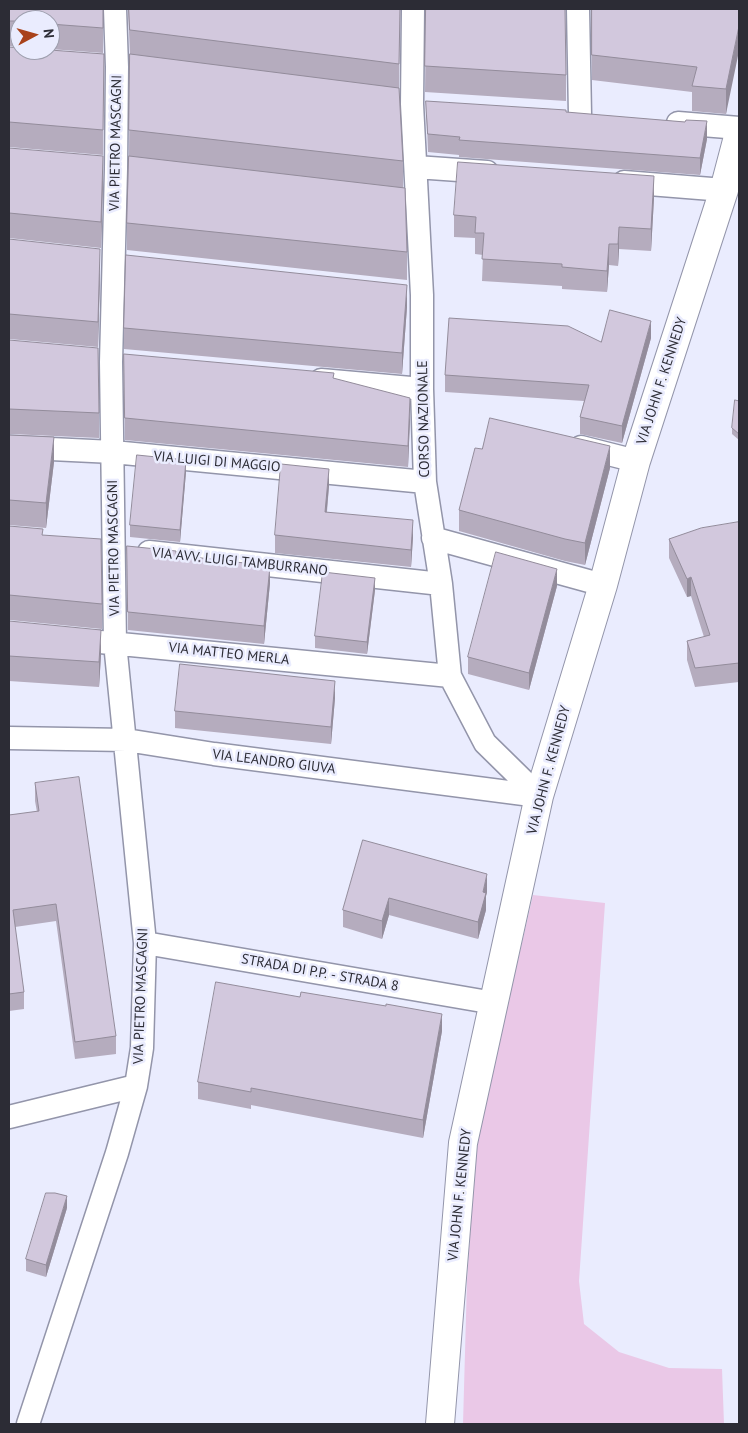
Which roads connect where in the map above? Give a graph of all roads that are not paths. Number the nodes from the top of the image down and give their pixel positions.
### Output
1 (115, 9) edge
2 (413, 9) edge
3 (578, 9) edge
4 (581, 115) edge
5 (660, 121) edge
6 (739, 128) edge
7 (739, 133) edge
8 (416, 167) junction
9 (506, 174) edge
10 (605, 181) edge
11 (724, 190) junction
12 (305, 379) edge
13 (422, 389) junction
14 (560, 442) edge
15 (9, 447) edge
16 (113, 452) junction
17 (636, 461) junction
18 (425, 482) junction
19 (433, 538) junction
20 (104, 547) junction
21 (441, 584) junction
22 (602, 584) junction
23 (76, 639) edge
24 (115, 643) junction
25 (450, 676) junction
26 (9, 738) edge
27 (126, 740) junction
28 (539, 796) junction
29 (145, 943) junction
30 (494, 1003) junction
31 (136, 1086) junction
32 (9, 1116) edge
33 (28, 1424) edge
34 (440, 1424) edge

1 - 16 street, VIA PIETRO MASCAGNI
2 - 8 street, CORSO NAZIONALE
3 - 4 street
5 - 6 street
7 - 11 main road, VIA JOHN F. KENNEDY
8 - 9 street
8 - 13 street, CORSO NAZIONALE
10 - 11 street
11 - 17 main road, VIA JOHN F. KENNEDY
12 - 13 street
13 - 18 street, CORSO NAZIONALE
14 - 17 street
15 - 16 street, VIA LUIGI DI MAGGIO
16 - 18 street, VIA LUIGI DI MAGGIO
16 - 20 street, VIA PIETRO MASCAGNI
17 - 22 main road, VIA JOHN F. KENNEDY
18 - 19 street, CORSO NAZIONALE
19 - 21 street, CORSO NAZIONALE
19 - 22 street
20 - 21 street, VIA AVV. LUIGI TAMBURRANO
20 - 24 street, VIA PIETRO MASCAGNI
21 - 25 street, CORSO NAZIONALE
22 - 28 main road, VIA JOHN F. KENNEDY
23 - 24 street, VIA MATTEO MERLA
24 - 25 street, VIA MATTEO MERLA
24 - 27 street, VIA PIETRO MASCAGNI
25 - 28 street, CORSO NAZIONALE
26 - 27 street, VIA LEANDRO GIUVA
27 - 28 street, VIA LEANDRO GIUVA
27 - 29 street, VIA PIETRO MASCAGNI
28 - 30 main road, VIA JOHN F. KENNEDY
29 - 30 street, STRADA DI P.P. - STRADA 8
29 - 31 street, VIA PIETRO MASCAGNI
30 - 34 main road, VIA JOHN F. KENNEDY
31 - 32 street
31 - 33 street, VIA PIETRO MASCAGNI

